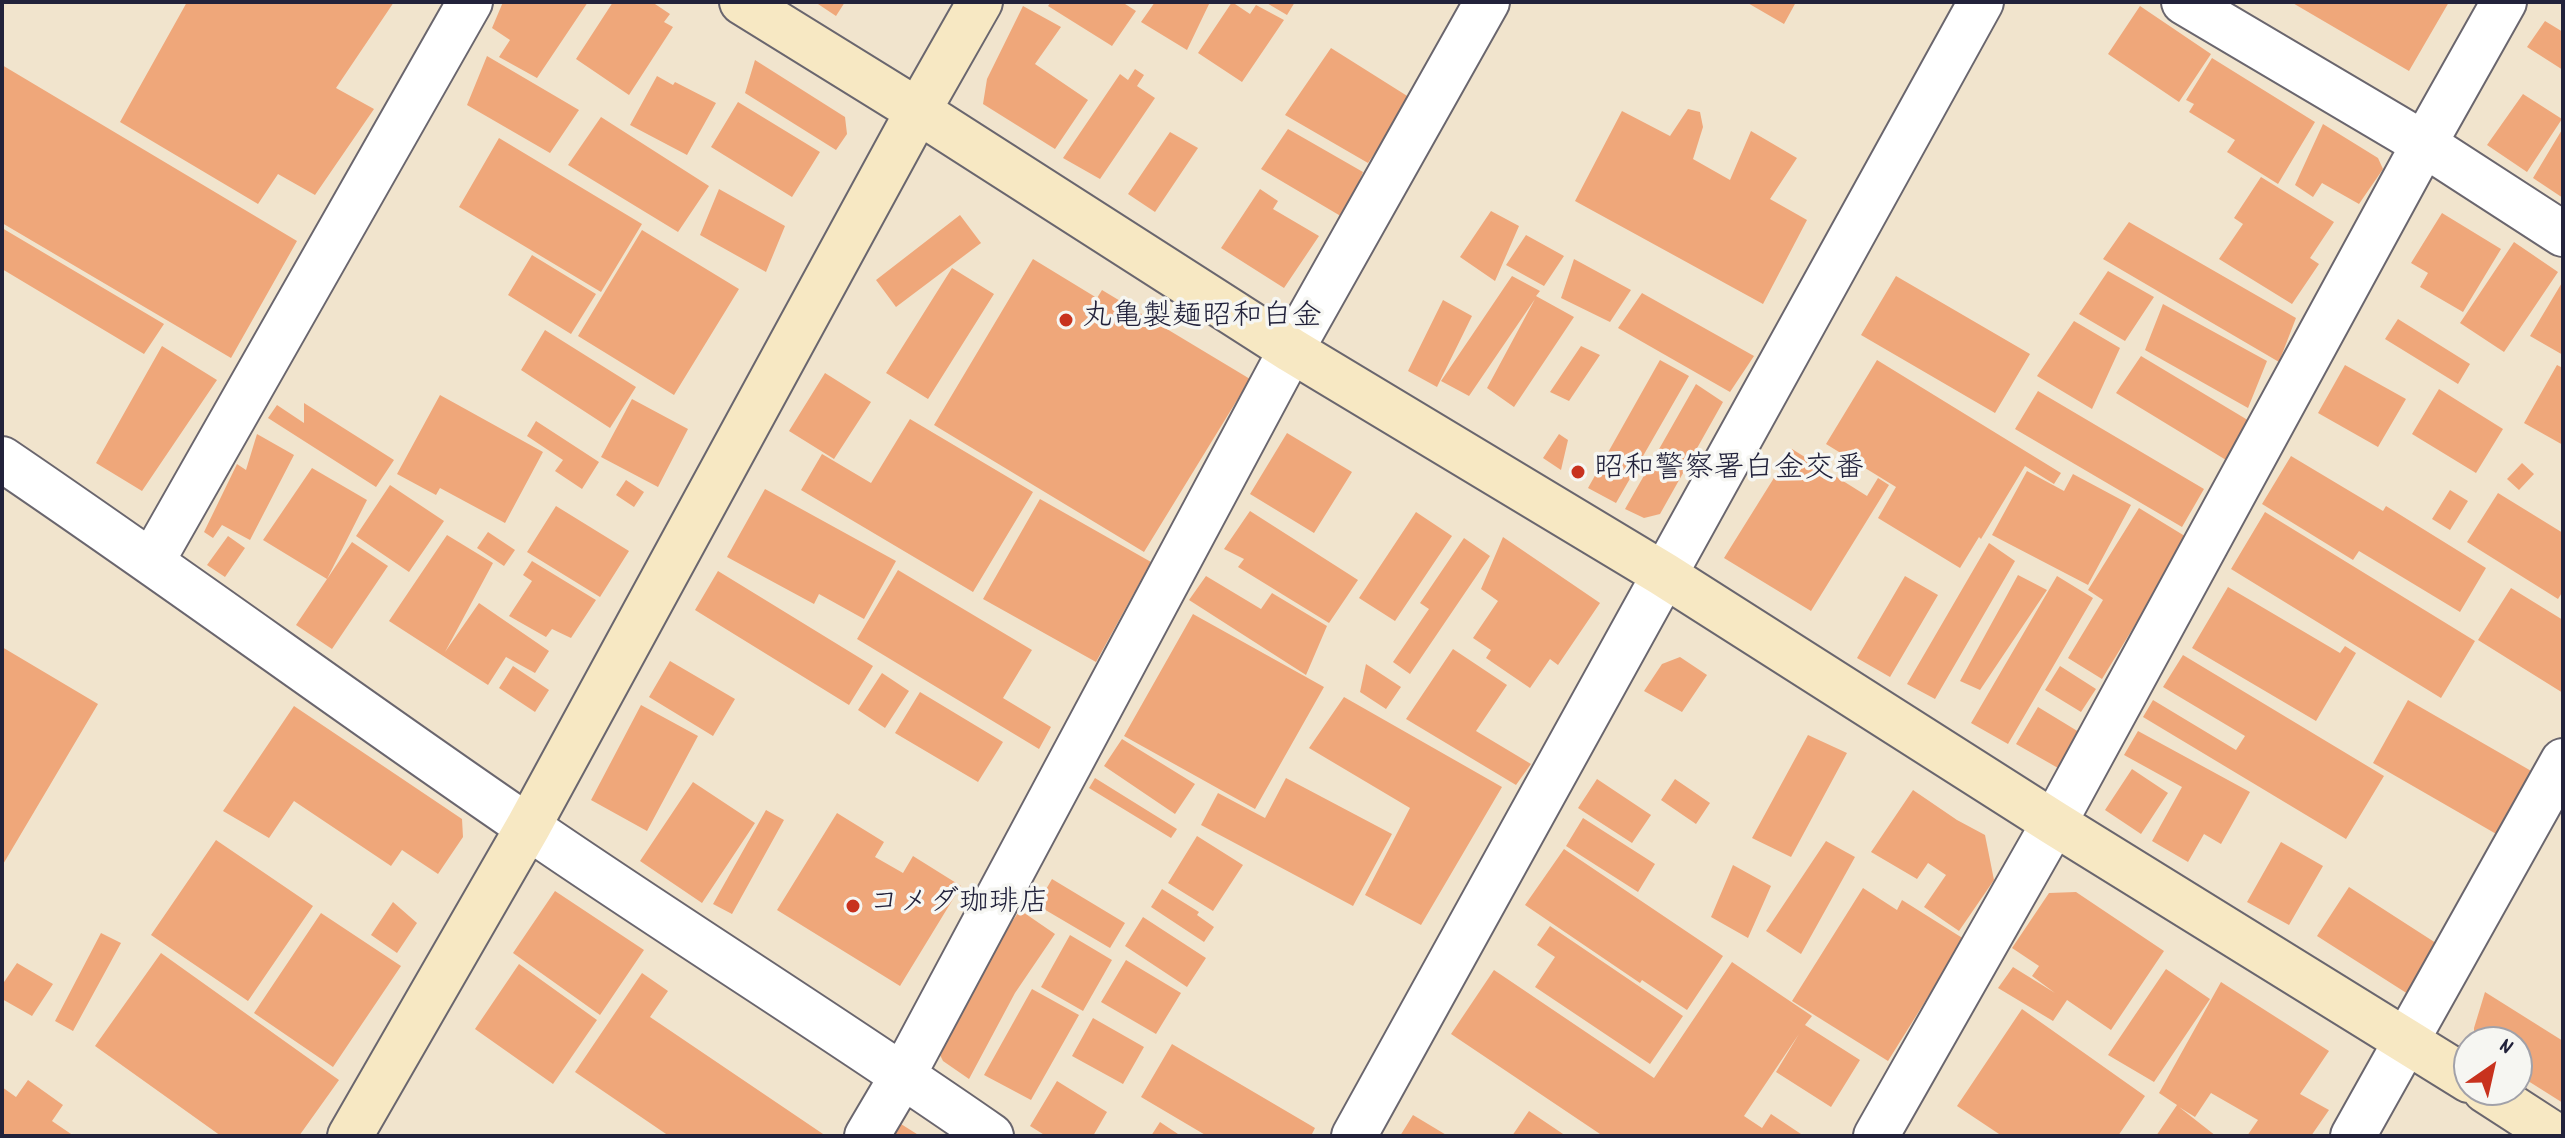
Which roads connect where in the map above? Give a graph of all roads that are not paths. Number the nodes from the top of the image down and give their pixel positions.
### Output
1 (470, 2) edge
2 (742, 2) edge
3 (980, 2) edge
4 (1487, 2) edge
5 (1981, 2) edge
6 (2184, 2) edge
7 (2504, 2) edge
8 (918, 111) junction
9 (2424, 144) junction
10 (2563, 234) edge
11 (1291, 350) junction
12 (2, 459) edge
13 (152, 561) junction
14 (1663, 574) junction
15 (2563, 761) edge
16 (2054, 823) junction
17 (528, 827) junction
18 (2406, 1039) junction
19 (2453, 1070) edge
20 (903, 1075) junction
21 (2510, 1106) edge
22 (350, 1136) edge
23 (867, 1136) edge
24 (991, 1136) edge
25 (1354, 1136) edge
26 (1876, 1136) edge
27 (2353, 1136) edge
28 (2556, 1136) edge

1 - 13 street
2 - 8 street
3 - 8 street
4 - 11 street
5 - 14 street
6 - 9 street
7 - 9 street
8 - 11 street
8 - 17 street
9 - 10 street
9 - 16 street
11 - 14 street
11 - 20 street
12 - 13 street
13 - 17 street
14 - 16 street
14 - 25 street
15 - 18 street
16 - 18 street
16 - 26 street
17 - 20 street
17 - 22 street
18 - 19 street
18 - 27 street
20 - 23 street
20 - 24 street
21 - 28 street

